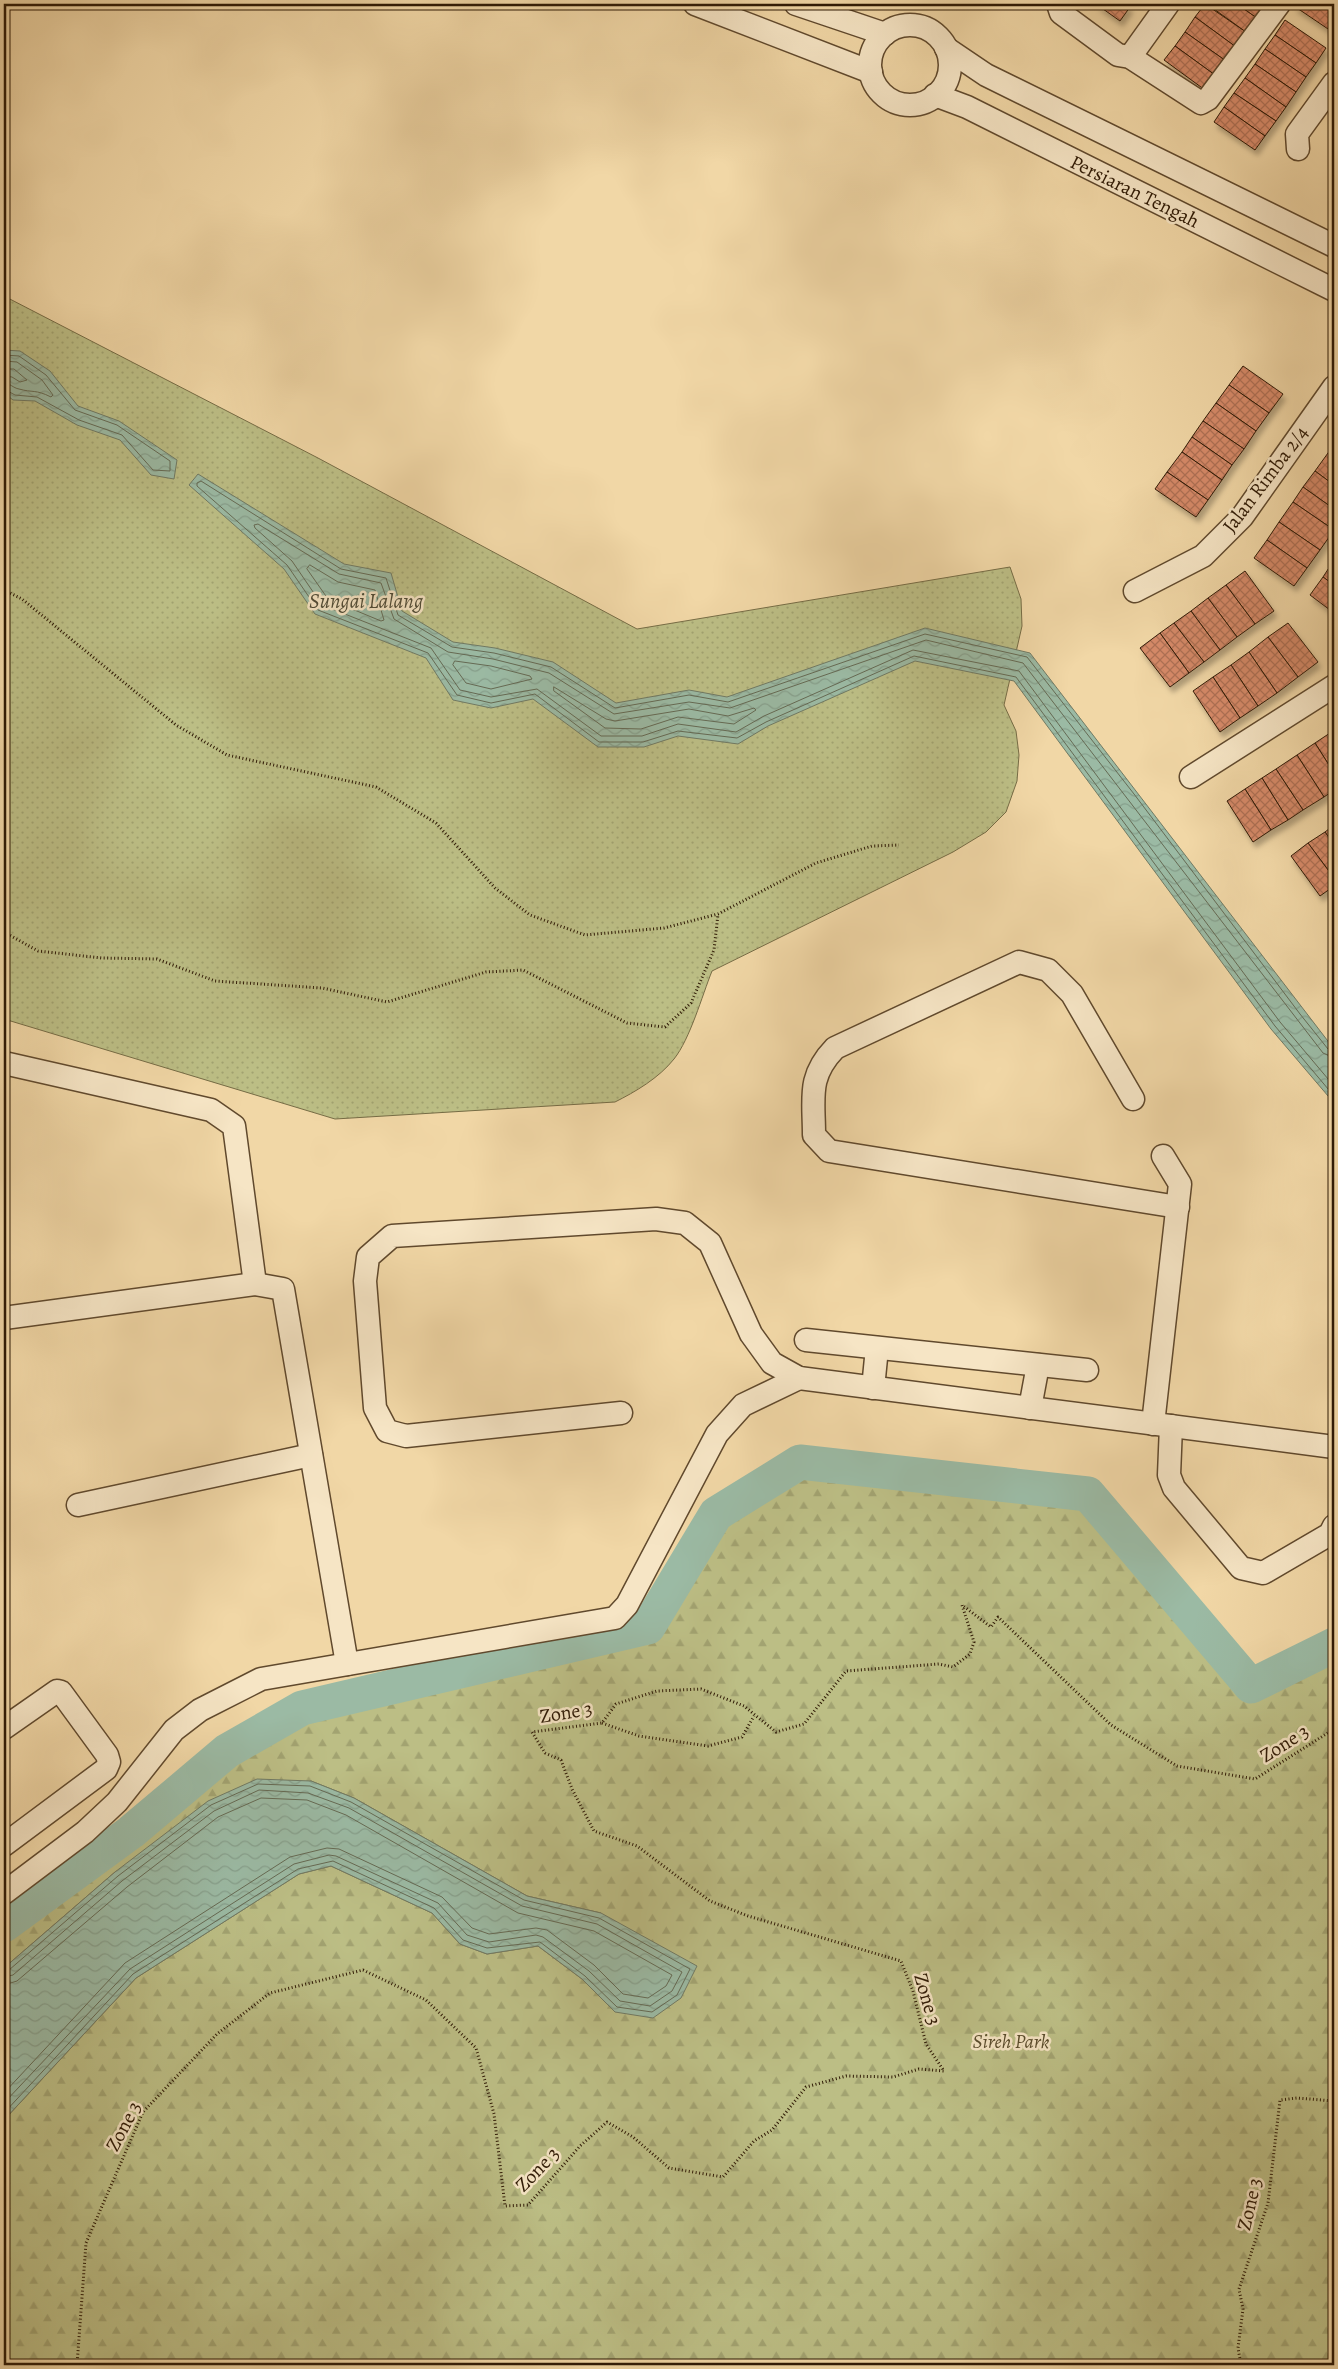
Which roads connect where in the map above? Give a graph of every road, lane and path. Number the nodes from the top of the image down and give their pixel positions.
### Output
1 (695, 4) edge
2 (796, 4) edge
3 (1058, 4) edge
4 (1168, 4) edge
5 (1279, 4) edge
6 (885, 34) junction
7 (946, 48) junction
8 (1130, 57) junction
9 (871, 72) junction
10 (1334, 83) edge
11 (935, 95) junction
12 (1298, 149) dead end
13 (1334, 246) edge
14 (1334, 290) edge
15 (1334, 386) edge
16 (4, 590) edge
17 (1136, 591) dead end
18 (1334, 686) edge
19 (1191, 777) dead end
20 (899, 845) dead end
21 (718, 914) junction
22 (4, 932) edge
23 (4, 1063) edge
24 (1133, 1099) dead end
25 (1163, 1156) dead end
26 (1178, 1207) junction
27 (255, 1284) junction
28 (4, 1318) edge
29 (806, 1340) dead end
30 (877, 1348) junction
31 (1038, 1365) junction
32 (1087, 1370) dead end
33 (800, 1378) junction
34 (873, 1388) junction
35 (1030, 1408) junction
36 (621, 1413) dead end
37 (1162, 1425) junction
38 (1334, 1447) edge
39 (311, 1455) junction
40 (78, 1505) dead end
41 (1334, 1526) edge
42 (347, 1664) junction
43 (754, 1716) junction
44 (602, 1723) junction
45 (4, 1728) edge
46 (1334, 1729) edge
47 (47, 1814) junction
48 (4, 1845) edge
49 (68, 1845) junction
50 (4, 1893) edge
51 (1334, 2101) edge
52 (77, 2365) edge
53 (1241, 2365) edge

1 - 9 street
2 - 6 street
3 - 8 street
4 - 8 street
5 - 8 street
6 - 7 street, Persiaran Tengah
6 - 9 street
7 - 11 street
7 - 13 street, Persiaran Tengah
9 - 11 street
10 - 12 street
11 - 14 street, Persiaran Tengah
15 - 17 street, Jalan Rimba 2/4
16 - 21 path
18 - 19 street
20 - 21 path
21 - 22 path
23 - 27 street
24 - 26 street
25 - 26 street
26 - 37 street
27 - 28 street
27 - 39 street
29 - 30 street
30 - 31 street
30 - 34 street
31 - 32 street
31 - 35 street
33 - 34 street
33 - 36 street
33 - 42 street
34 - 35 street
35 - 37 street
37 - 38 street
37 - 41 street
39 - 40 street
39 - 42 street
42 - 49 street
43 - 44 path
43 - 44 path, Zone 3
43 - 46 path, Zone 3
44 - 52 path, Zone 3
45 - 47 street
47 - 48 street
47 - 49 street
49 - 50 street
51 - 53 path, Zone 3

